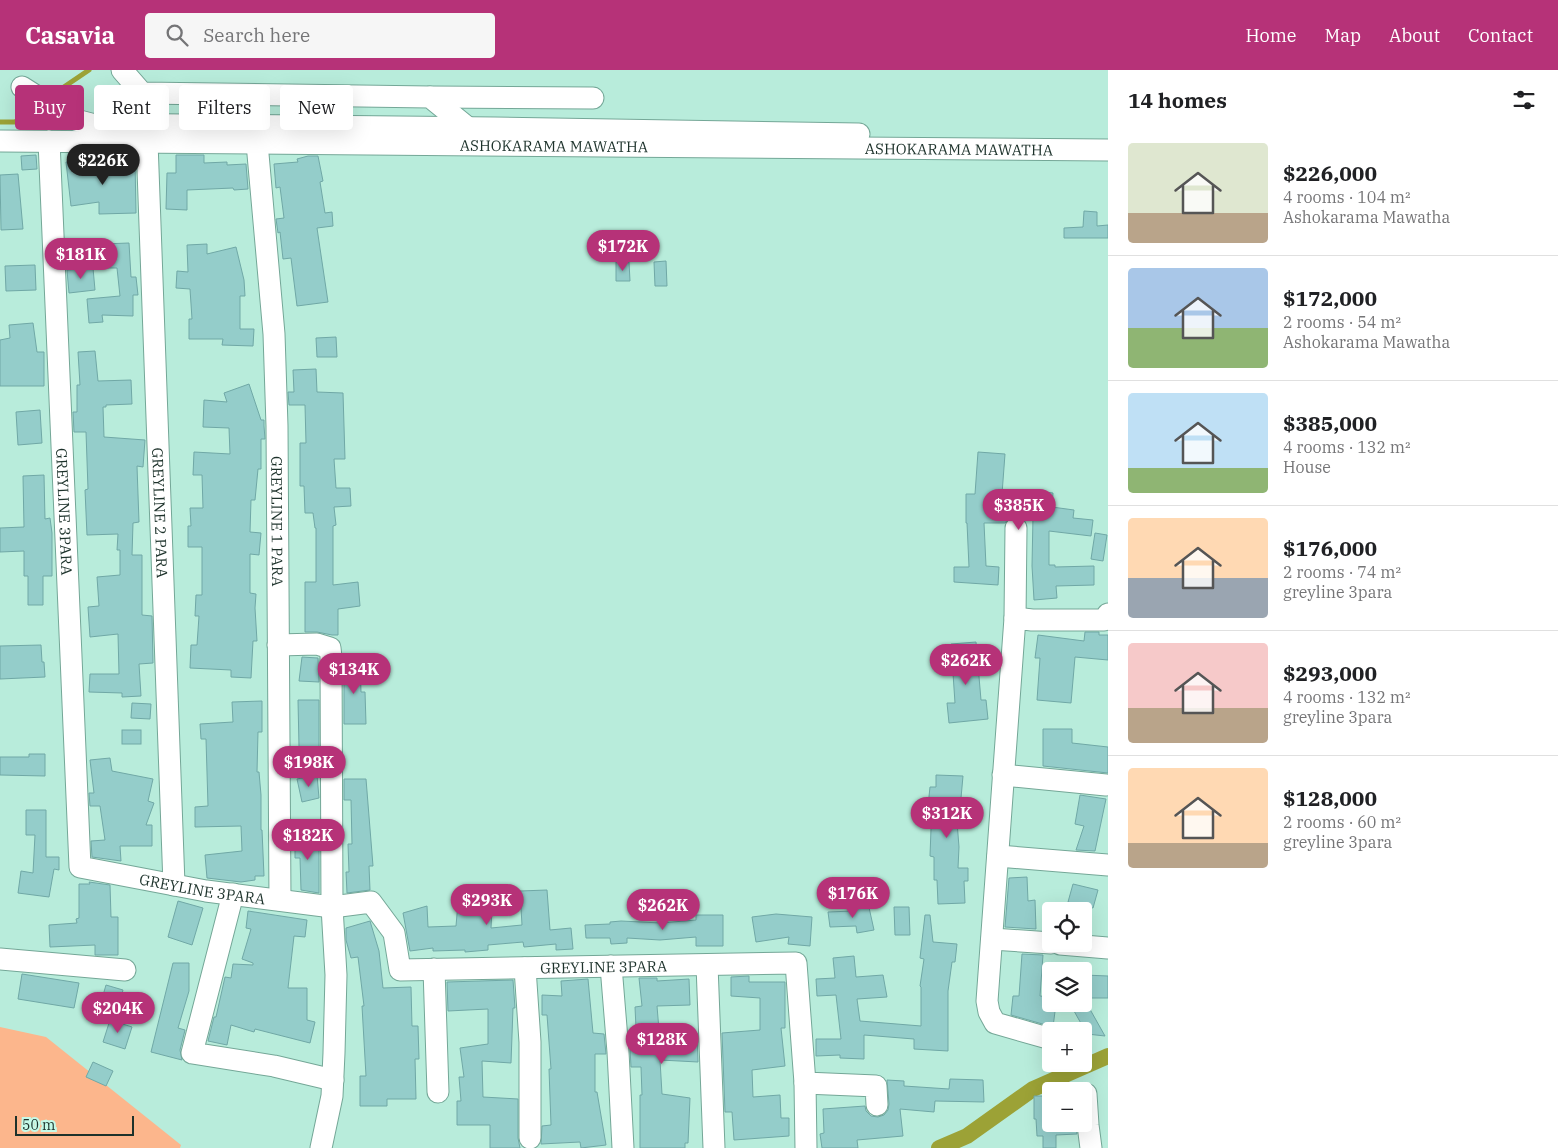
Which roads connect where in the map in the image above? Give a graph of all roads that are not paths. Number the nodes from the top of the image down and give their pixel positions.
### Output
1 (122, 70) edge
2 (430, 96) junction
3 (593, 98) dead end
4 (84, 122) edge
5 (467, 127) junction
6 (1108, 138) edge
7 (0, 141) edge
8 (50, 141) junction
9 (147, 142) junction
10 (257, 143) junction
11 (1108, 150) edge
12 (1016, 528) dead end
13 (1108, 614) edge
14 (1015, 618) junction
15 (278, 645) junction
16 (1003, 775) junction
17 (1106, 785) dead end
18 (998, 856) junction
19 (1108, 866) edge
20 (174, 885) junction
21 (233, 894) junction
22 (280, 900) junction
23 (332, 907) junction
24 (992, 939) junction
25 (1042, 942) edge
26 (1092, 947) edge
27 (1108, 948) edge
28 (0, 958) edge
29 (707, 965) junction
30 (611, 966) junction
31 (525, 968) junction
32 (125, 970) dead end
33 (434, 970) junction
34 (1042, 1036) edge
35 (333, 1080) junction
36 (805, 1082) junction
37 (438, 1092) dead end
38 (877, 1105) dead end
39 (1090, 1132) edge
40 (530, 1138) dead end
41 (321, 1148) edge
42 (623, 1148) edge
43 (714, 1148) edge
44 (806, 1148) edge
45 (1091, 1148) edge

1 - 2 street
2 - 3 street
2 - 5 street
4 - 5 street
5 - 6 street
7 - 8 street, ASHOKARAMA MAWATHA
8 - 9 street, ASHOKARAMA MAWATHA
8 - 20 street, GREYLINE 3PARA
9 - 10 street, ASHOKARAMA MAWATHA
9 - 20 street, GREYLINE 2 PARA
10 - 11 street, ASHOKARAMA MAWATHA
10 - 15 street, GREYLINE 1 PARA
12 - 14 street
13 - 14 street
14 - 16 street
15 - 22 street, GREYLINE 1 PARA
15 - 23 street
16 - 17 street
16 - 18 street
18 - 19 street
18 - 24 street
20 - 21 street, GREYLINE 3PARA
21 - 22 street, GREYLINE 3PARA
21 - 35 street
22 - 23 street, GREYLINE 3PARA
23 - 33 street, GREYLINE 3PARA
23 - 35 street
24 - 25 street
24 - 34 street
26 - 27 street
28 - 32 street
29 - 30 street, GREYLINE 3PARA
29 - 36 street, GREYLINE 3PARA
29 - 43 street
30 - 31 street, GREYLINE 3PARA
30 - 42 street
31 - 33 street, GREYLINE 3PARA
31 - 40 street
33 - 37 street
35 - 41 street
36 - 38 street
36 - 44 street
39 - 45 street

